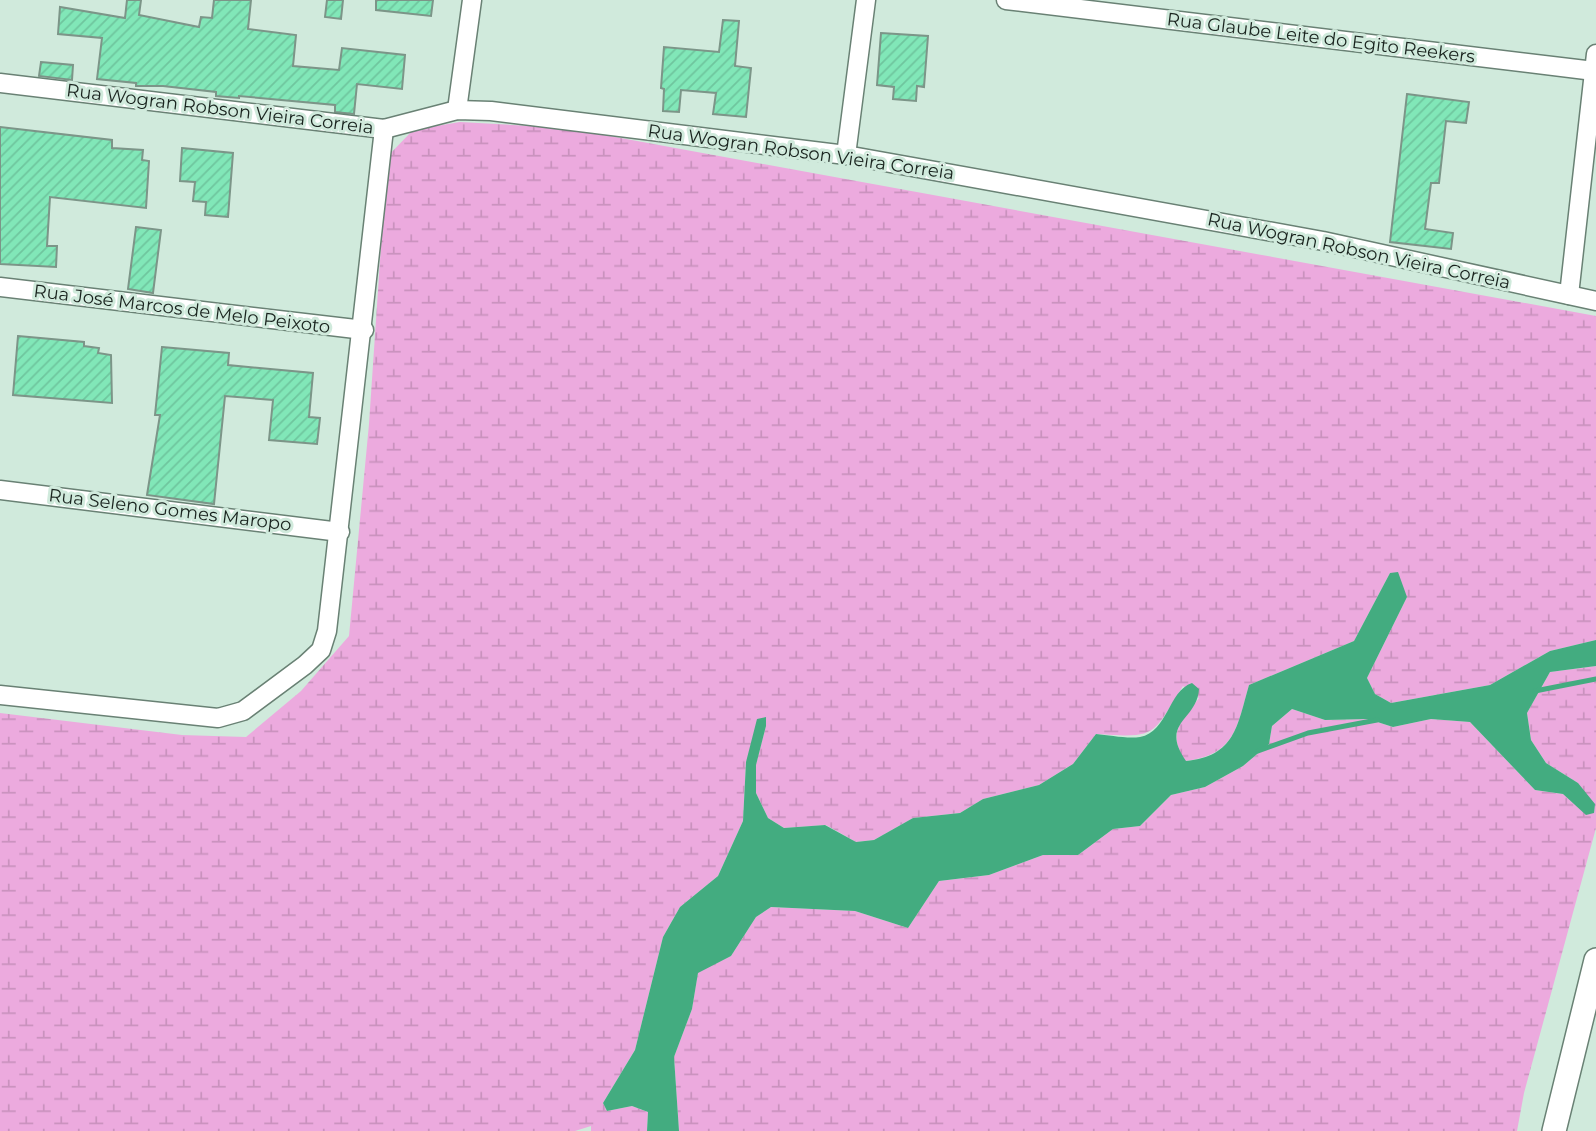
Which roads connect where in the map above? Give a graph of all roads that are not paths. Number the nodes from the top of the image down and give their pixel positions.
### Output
1 (472, 0) edge
2 (866, 0) edge
3 (1006, 0) edge
4 (1595, 62) edge
5 (0, 83) edge
6 (457, 110) junction
7 (384, 129) junction
8 (846, 155) junction
9 (0, 287) edge
10 (1569, 295) junction
11 (1596, 301) edge
12 (364, 330) junction
13 (0, 489) edge
14 (340, 532) junction
15 (0, 695) edge
16 (1596, 960) edge
17 (1554, 1131) edge

1 - 6 street
2 - 8 street
3 - 4 street, Rua Glaube Leite do Egito Reekers
4 - 10 street
5 - 7 street, Rua Wogran Robson Vieira Correia
6 - 7 street, Rua Wogran Robson Vieira Correia
6 - 8 street, Rua Wogran Robson Vieira Correia
7 - 12 street
8 - 10 street, Rua Wogran Robson Vieira Correia
9 - 12 street, Rua José Marcos de Melo Peixoto
10 - 11 street, Rua Wogran Robson Vieira Correia
12 - 14 street
13 - 14 street, Rua Seleno Gomes Maropo
14 - 15 street
16 - 17 main road

